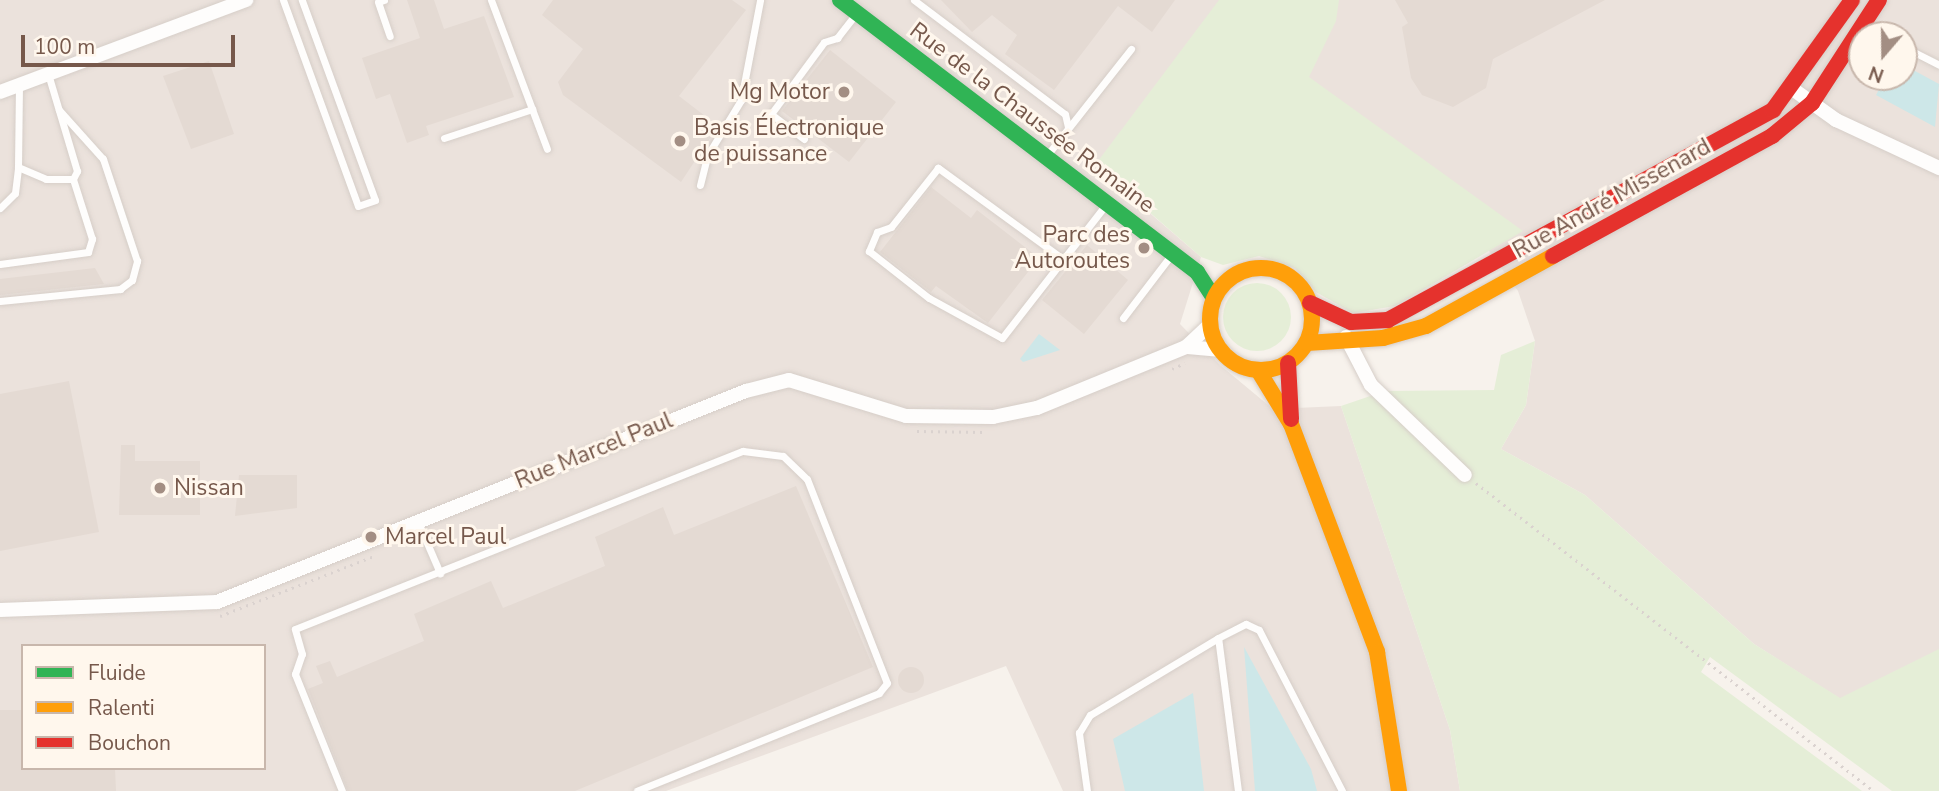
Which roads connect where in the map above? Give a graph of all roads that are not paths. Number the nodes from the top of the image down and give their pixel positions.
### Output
1 (246, 0) edge
2 (283, 0) edge
3 (303, 0) edge
4 (384, 0) edge
5 (491, 0) edge
6 (760, 0) edge
7 (839, 0) edge
8 (914, 0) edge
9 (1852, 0) edge
10 (1880, 0) edge
11 (857, 13) junction
12 (390, 36) dead end
13 (1131, 49) dead end
14 (1918, 54) edge
15 (1939, 65) edge
16 (48, 74) junction
17 (19, 85) junction
18 (1794, 90) junction
19 (0, 92) edge
20 (1812, 103) junction
21 (532, 109) junction
22 (59, 110) junction
23 (1068, 127) junction
24 (444, 138) dead end
25 (804, 139) dead end
26 (547, 149) dead end
27 (1046, 157) junction
28 (18, 167) junction
29 (1939, 168) edge
30 (72, 179) junction
31 (700, 185) dead end
32 (1107, 203) junction
33 (0, 208) edge
34 (1173, 254) junction
35 (1063, 259) junction
36 (0, 264) edge
37 (1197, 272) junction
38 (1233, 276) junction
39 (1214, 298) junction
40 (1430, 298) junction
41 (0, 302) edge
42 (1310, 303) junction
43 (1123, 318) dead end
44 (1441, 319) junction
45 (1210, 325) junction
46 (1346, 337) junction
47 (1307, 342) junction
48 (1184, 348) junction
49 (1220, 351) junction
50 (1288, 363) junction
51 (1258, 370) junction
52 (1291, 424) junction
53 (1465, 475) road end
54 (418, 521) junction
55 (440, 573) junction
56 (0, 610) edge
57 (1219, 638) junction
58 (342, 791) edge
59 (637, 791) edge
60 (1087, 791) edge
61 (1238, 791) edge
62 (1342, 791) edge
63 (1399, 791) edge

1 - 16 street
2 - 3 lane
4 - 12 lane
5 - 21 lane
6 - 31 lane
7 - 11 street, Rue de la Chaussée Romaine
8 - 23 lane
9 - 18 street, Rue André Missenard
10 - 20 street, Rue André Missenard
11 - 25 lane
11 - 27 street, Rue de la Chaussée Romaine
13 - 23 lane
14 - 15 lane
16 - 17 street
16 - 22 lane
17 - 19 street
17 - 28 lane
18 - 20 street
18 - 40 street, Rue André Missenard
20 - 29 street
20 - 44 street, Rue André Missenard
21 - 24 lane
21 - 26 lane
22 - 30 lane
22 - 41 lane
23 - 27 lane
27 - 32 street, Rue de la Chaussée Romaine
28 - 30 lane
28 - 33 lane
30 - 36 lane
32 - 34 street, Rue de la Chaussée Romaine
32 - 35 lane
34 - 37 street, Rue de la Chaussée Romaine
34 - 43 lane
35 - 35 lane
37 - 38 street
37 - 39 street, Rue de la Chaussée Romaine
38 - 39 street
38 - 42 street
39 - 45 street
40 - 42 street, Rue André Missenard
40 - 44 street
42 - 47 street
44 - 46 street, Rue André Missenard
45 - 48 street, Rue Marcel Paul
45 - 49 street
46 - 47 street, Rue André Missenard
46 - 53 street
47 - 50 street
48 - 49 street, Rue Marcel Paul
48 - 54 street, Rue Marcel Paul
49 - 51 street
50 - 51 street
50 - 52 street
51 - 52 street
52 - 63 street
54 - 55 lane
54 - 56 street, Rue Marcel Paul
55 - 58 lane
55 - 59 lane
57 - 60 lane
57 - 61 lane
57 - 62 lane

